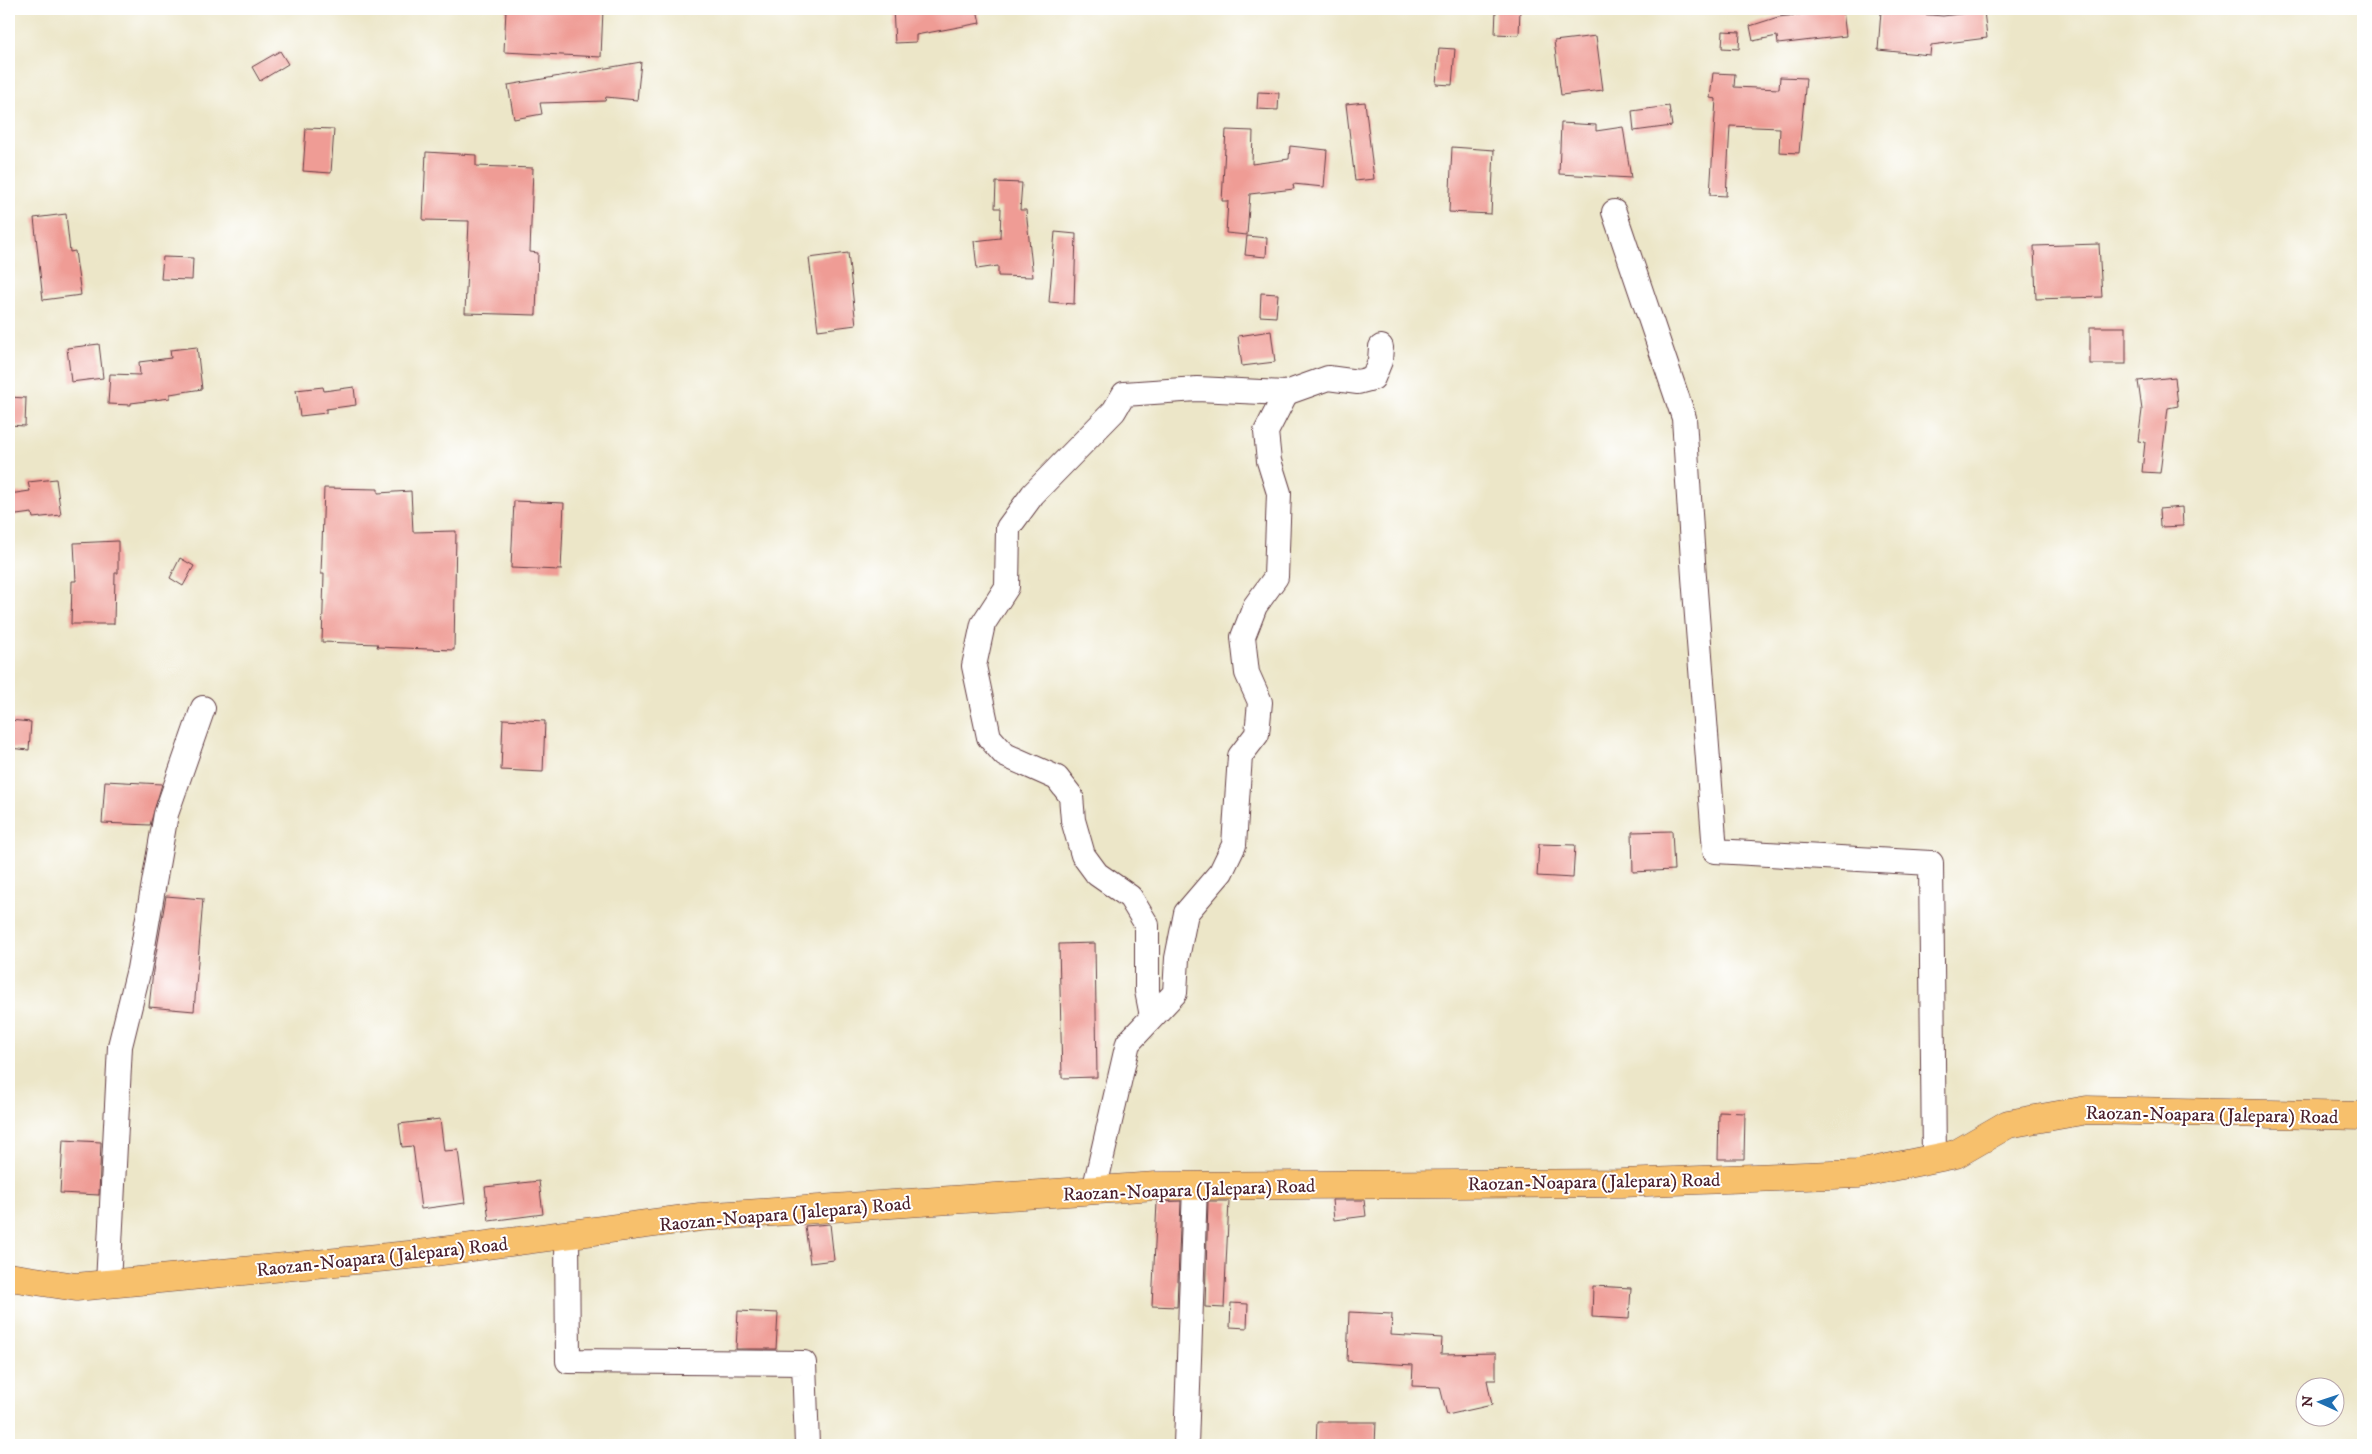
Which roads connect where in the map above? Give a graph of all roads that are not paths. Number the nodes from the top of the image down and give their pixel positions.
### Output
1 (1614, 212) dead end
2 (1381, 347) dead end
3 (1286, 393) junction
4 (203, 708) dead end
5 (1152, 1016) junction
6 (2363, 1116) edge
7 (1934, 1159) junction
8 (1195, 1186) junction
9 (1094, 1190) junction
10 (567, 1235) junction
11 (9, 1277) edge
12 (108, 1284) junction
13 (808, 1445) edge
14 (1186, 1445) edge

1 - 7 street
2 - 3 street
3 - 5 street
3 - 5 street
4 - 12 street
5 - 9 street
6 - 7 main road, Raozan-Noapara (Jalepara) Road
7 - 8 main road, Raozan-Noapara (Jalepara) Road
8 - 9 main road, Raozan-Noapara (Jalepara) Road
8 - 14 street
9 - 10 main road, Raozan-Noapara (Jalepara) Road
10 - 12 main road, Raozan-Noapara (Jalepara) Road
10 - 13 street
11 - 12 main road, Raozan-Noapara (Jalepara) Road

